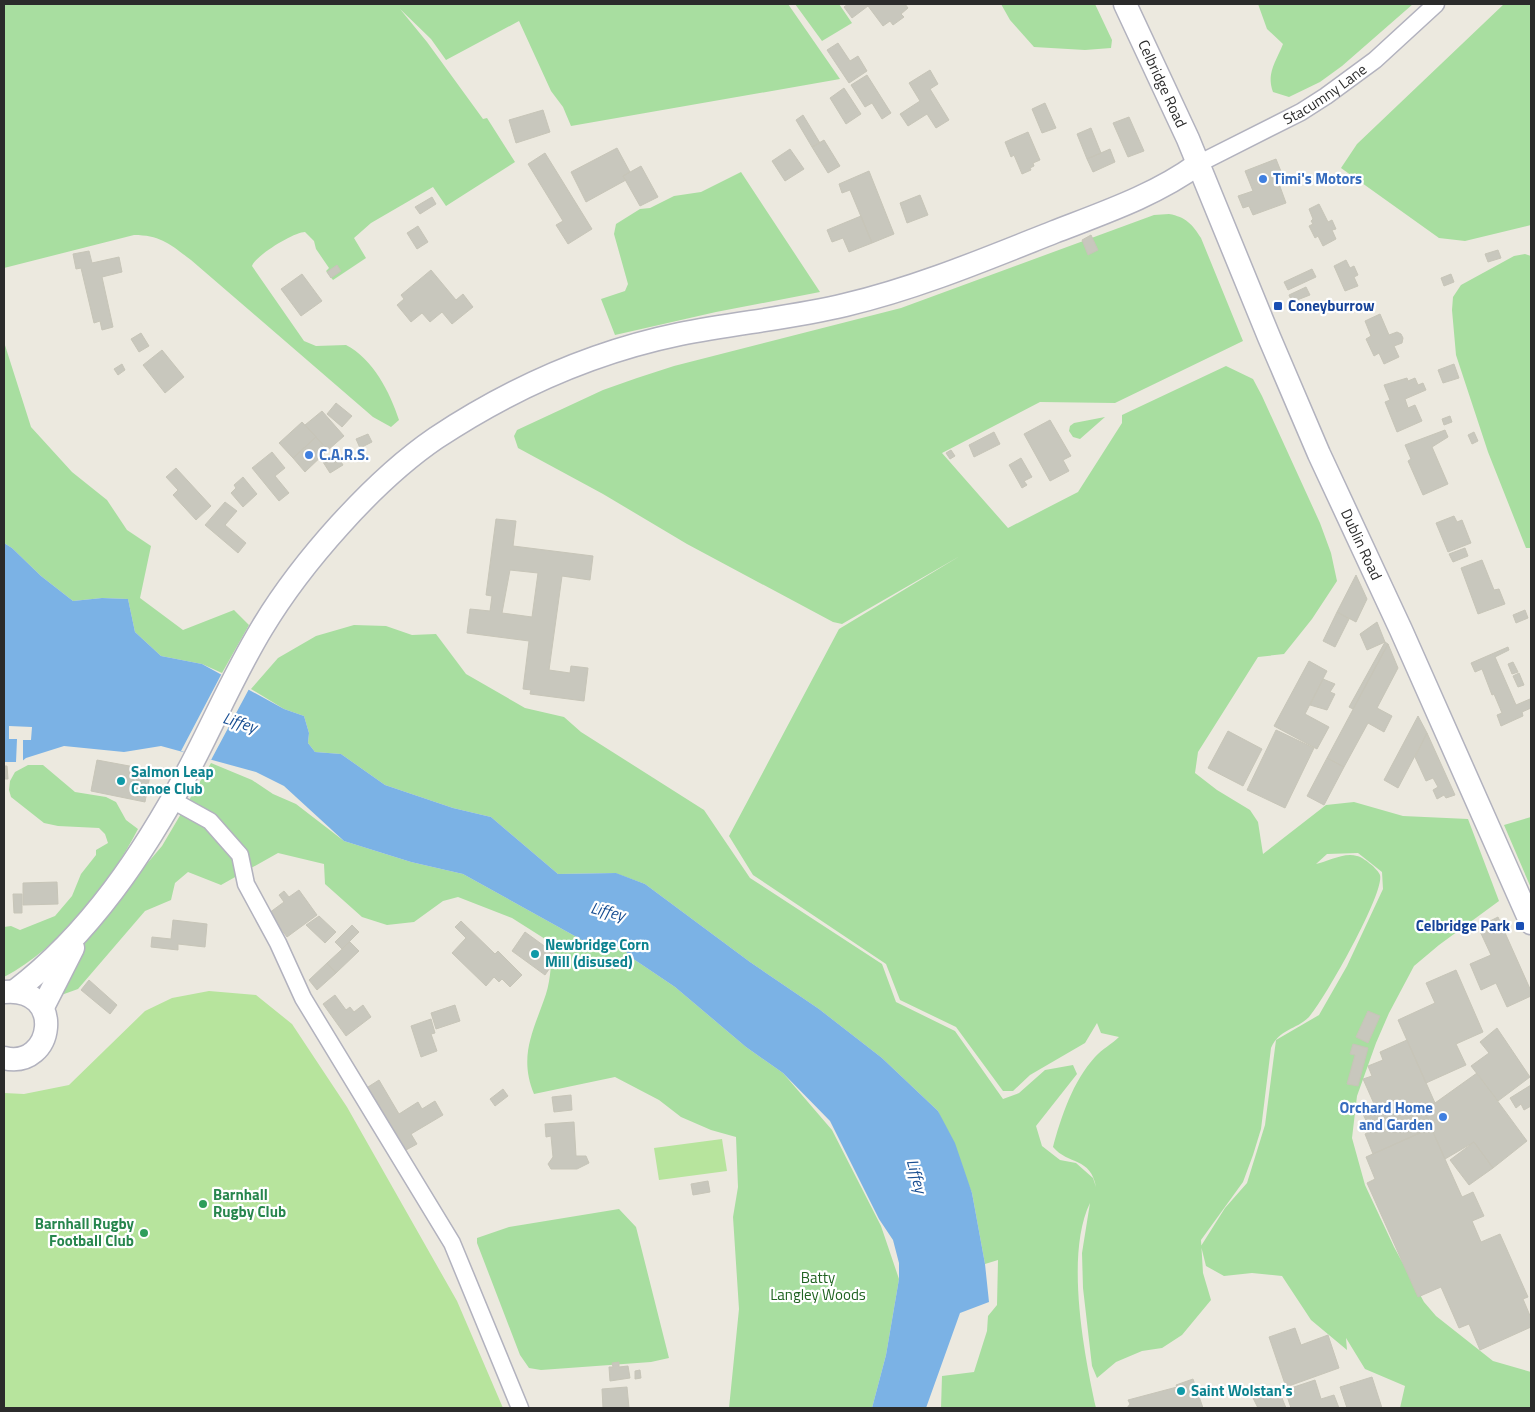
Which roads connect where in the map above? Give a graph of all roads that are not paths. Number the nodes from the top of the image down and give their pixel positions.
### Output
1 (1125, 4) edge
2 (1436, 4) edge
3 (1198, 164) junction
4 (172, 800) junction
5 (1531, 923) edge
6 (83, 928) junction
7 (7, 991) edge
8 (43, 1007) junction
9 (4, 1058) edge
10 (520, 1408) edge

1 - 3 main road, Celbridge Road
2 - 3 street, Stacumny Lane
3 - 4 main road
3 - 5 main road, Dublin Road
4 - 6 main road
4 - 10 street
6 - 7 main road
6 - 8 main road
7 - 8 main road
8 - 9 main road

